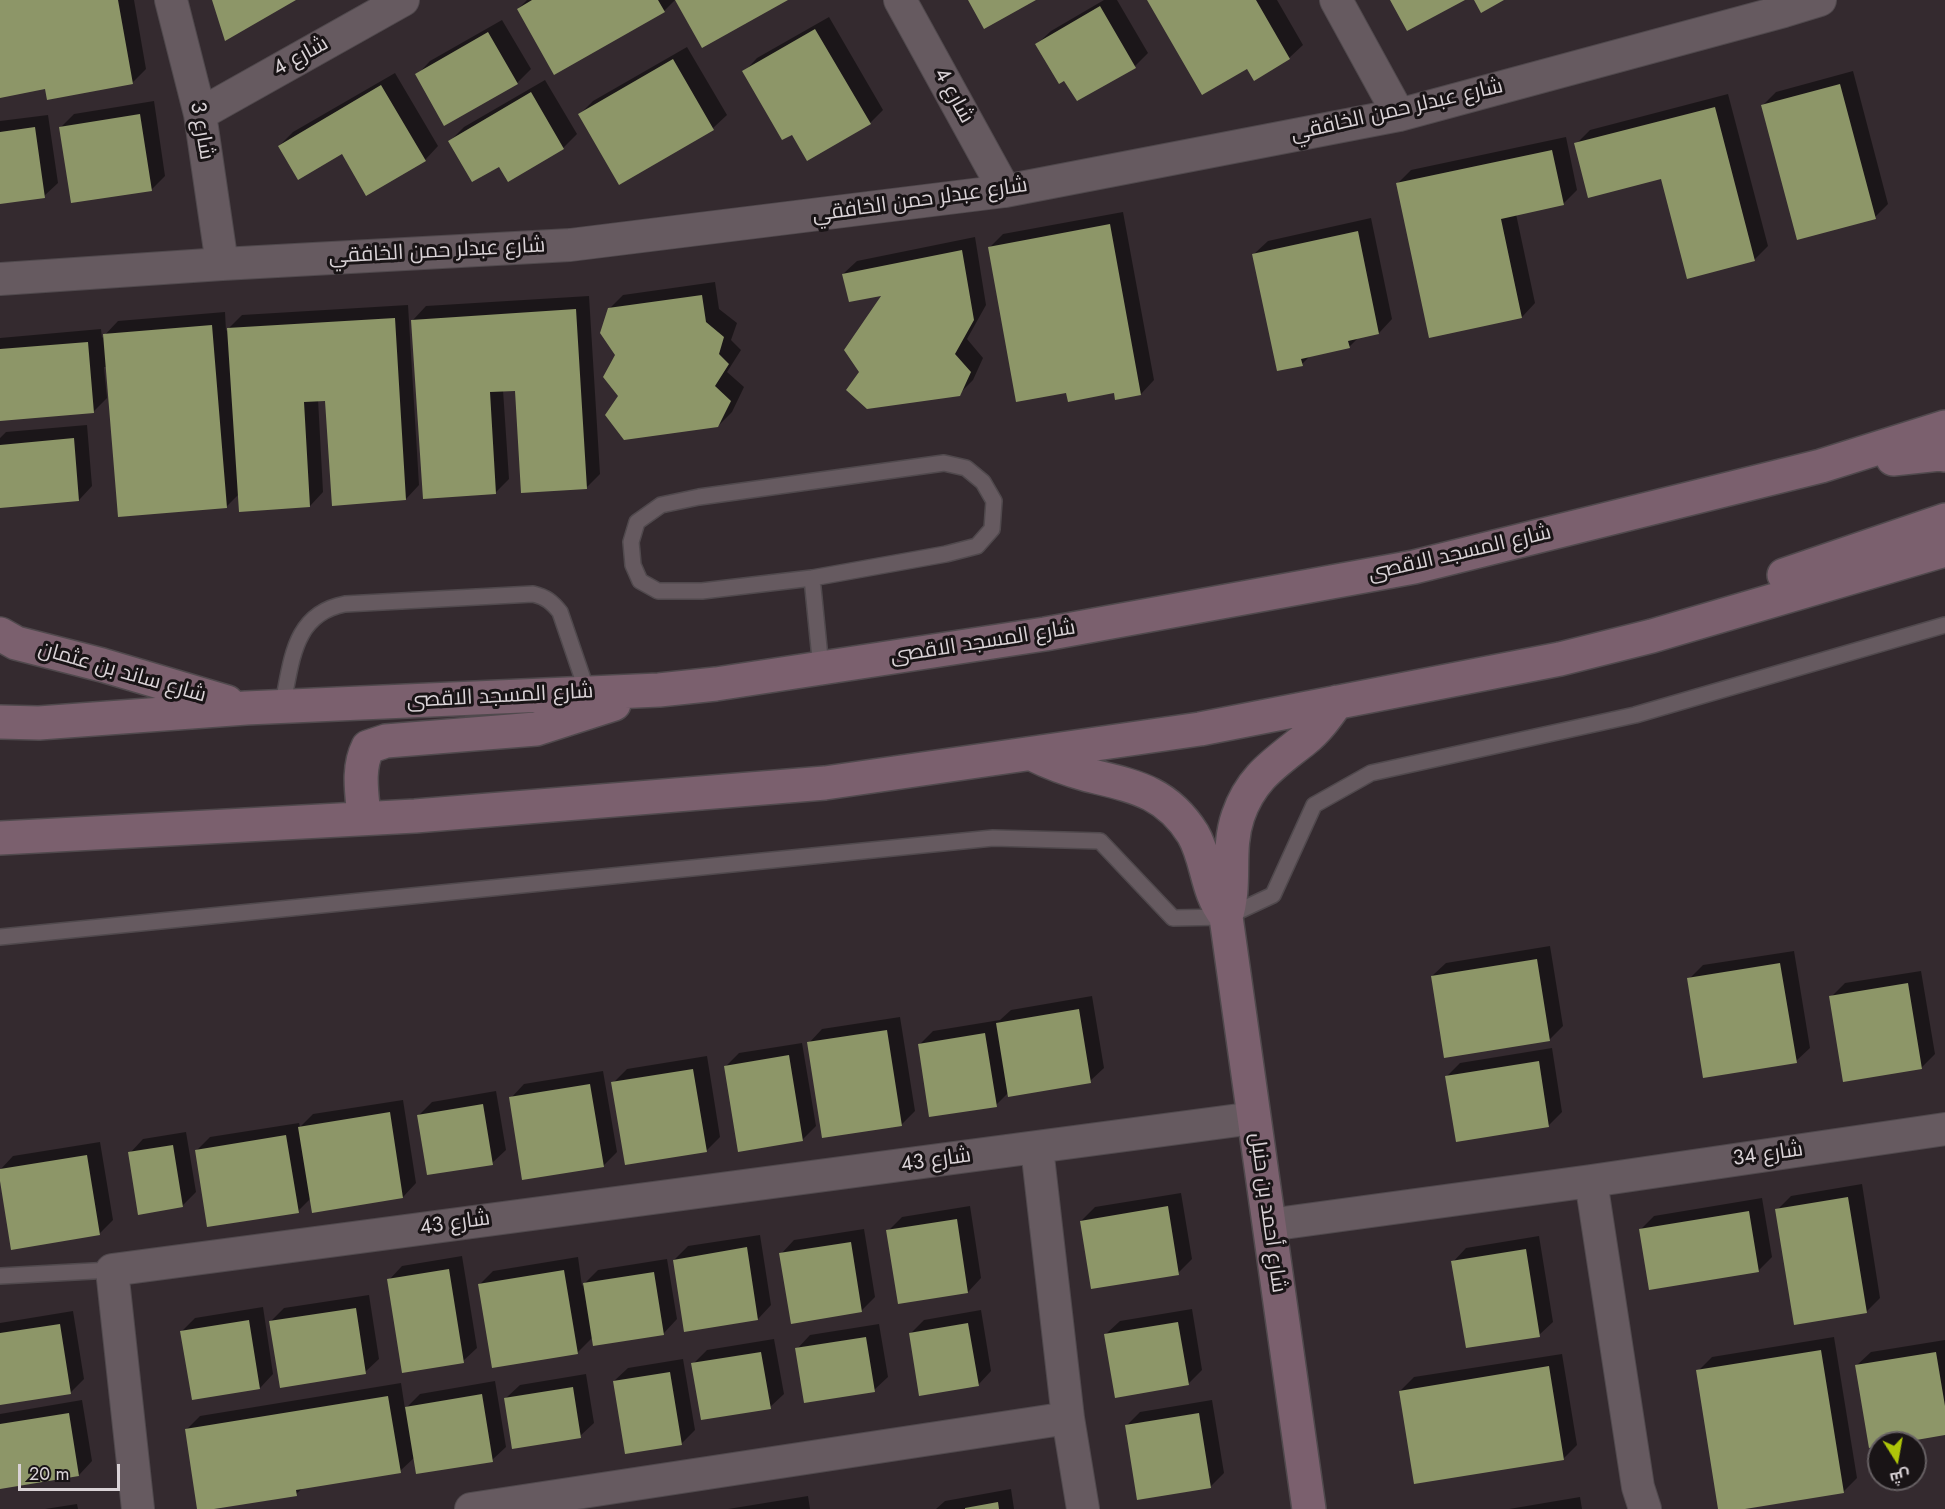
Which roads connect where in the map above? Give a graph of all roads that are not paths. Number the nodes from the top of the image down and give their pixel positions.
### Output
1 (171, 0) edge
2 (403, 0) edge
3 (900, 0) edge
4 (1336, 0) edge
5 (1820, 0) edge
6 (1781, 6) edge
7 (200, 114) junction
8 (1399, 115) junction
9 (1005, 191) junction
10 (222, 264) junction
11 (0, 279) edge
12 (1945, 428) edge
13 (1945, 455) edge
14 (1821, 466) junction
15 (1945, 520) edge
16 (1945, 550) edge
17 (812, 578) junction
18 (1945, 625) edge
19 (0, 634) edge
20 (1652, 636) junction
21 (821, 668) junction
22 (658, 690) junction
23 (588, 694) junction
24 (1337, 702) junction
25 (282, 707) junction
26 (246, 708) junction
27 (0, 723) edge
28 (1031, 753) junction
29 (364, 817) junction
30 (0, 838) edge
31 (1226, 917) junction
32 (0, 937) edge
33 (1254, 1118) junction
34 (1945, 1129) edge
35 (1036, 1148) junction
36 (1591, 1181) junction
37 (1269, 1225) junction
38 (112, 1270) junction
39 (0, 1276) edge
40 (1068, 1418) junction
41 (138, 1509) edge
42 (471, 1509) edge
43 (1083, 1509) edge
44 (1309, 1509) edge
45 (1644, 1509) edge

1 - 7 street, شارع 3
2 - 7 street, شارع 4
3 - 9 street, شارع 4
4 - 8 street
5 - 6 street, شارع عبدلر حمن الخافقي
6 - 8 street, شارع عبدلر حمن الخافقي
7 - 10 street, شارع 3
8 - 9 street, شارع عبدلر حمن الخافقي
9 - 10 street, شارع عبدلر حمن الخافقي
10 - 11 street, شارع عبدلر حمن الخافقي
12 - 14 main road, شارع المسجد الاقصى
13 - 14 main road
14 - 21 main road, شارع المسجد الاقصى
15 - 20 main road
16 - 20 main road
17 - 17 lane
17 - 21 lane
18 - 31 lane
19 - 26 main road, شارع ساند بن عثمان
20 - 24 main road
21 - 22 main road, شارع المسجد الاقصى
22 - 23 main road, شارع المسجد الاقصى
22 - 29 main road
23 - 25 main road, شارع المسجد الاقصى
23 - 25 lane
24 - 28 main road
24 - 31 main road, شارع أحمد بن حنبل
25 - 26 main road, شارع المسجد الاقصى
26 - 27 main road, شارع المسجد الاقصى
28 - 29 main road
28 - 31 main road, شارع أحمد بن حنبل
29 - 30 main road
31 - 32 lane
31 - 33 main road, شارع أحمد بن حنبل
33 - 35 street, شارع 43
33 - 37 main road, شارع أحمد بن حنبل
34 - 36 street, شارع 34
35 - 38 street, شارع 43
35 - 40 street
36 - 37 street, شارع 34
36 - 45 street
37 - 44 main road, شارع أحمد بن حنبل
38 - 39 lane
38 - 41 street
40 - 42 street
40 - 43 street

